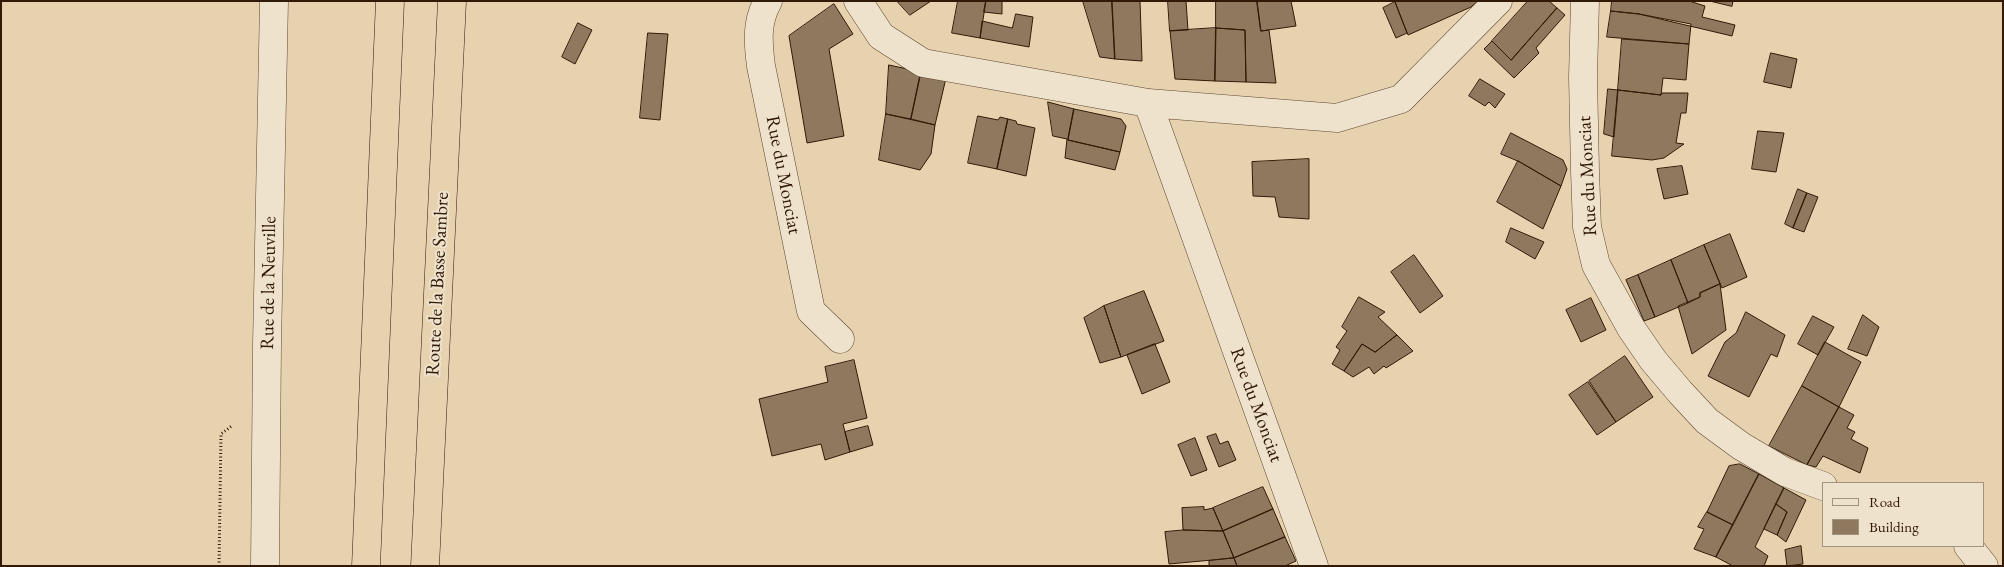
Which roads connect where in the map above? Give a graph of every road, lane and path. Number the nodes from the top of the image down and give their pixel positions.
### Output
1 (274, 1) edge
2 (390, 1) edge
3 (452, 1) edge
4 (768, 1) edge
5 (858, 1) edge
6 (1498, 1) edge
7 (1584, 1) edge
8 (1148, 103) junction
9 (840, 338) dead end
10 (267, 398) junction
11 (1822, 486) edge
12 (1969, 547) edge
13 (219, 566) edge
14 (265, 566) edge
15 (366, 566) edge
16 (425, 566) edge
17 (1314, 566) edge
18 (1984, 566) edge

1 - 10 street, Rue de la Neuville
2 - 15 highway
3 - 16 highway, Route de la Basse Sambre
4 - 9 street, Rue du Monciat
5 - 8 street
6 - 8 street
7 - 11 street, Rue du Monciat
8 - 17 street, Rue du Monciat
10 - 13 path
10 - 14 street, Rue de la Neuville
12 - 18 street

